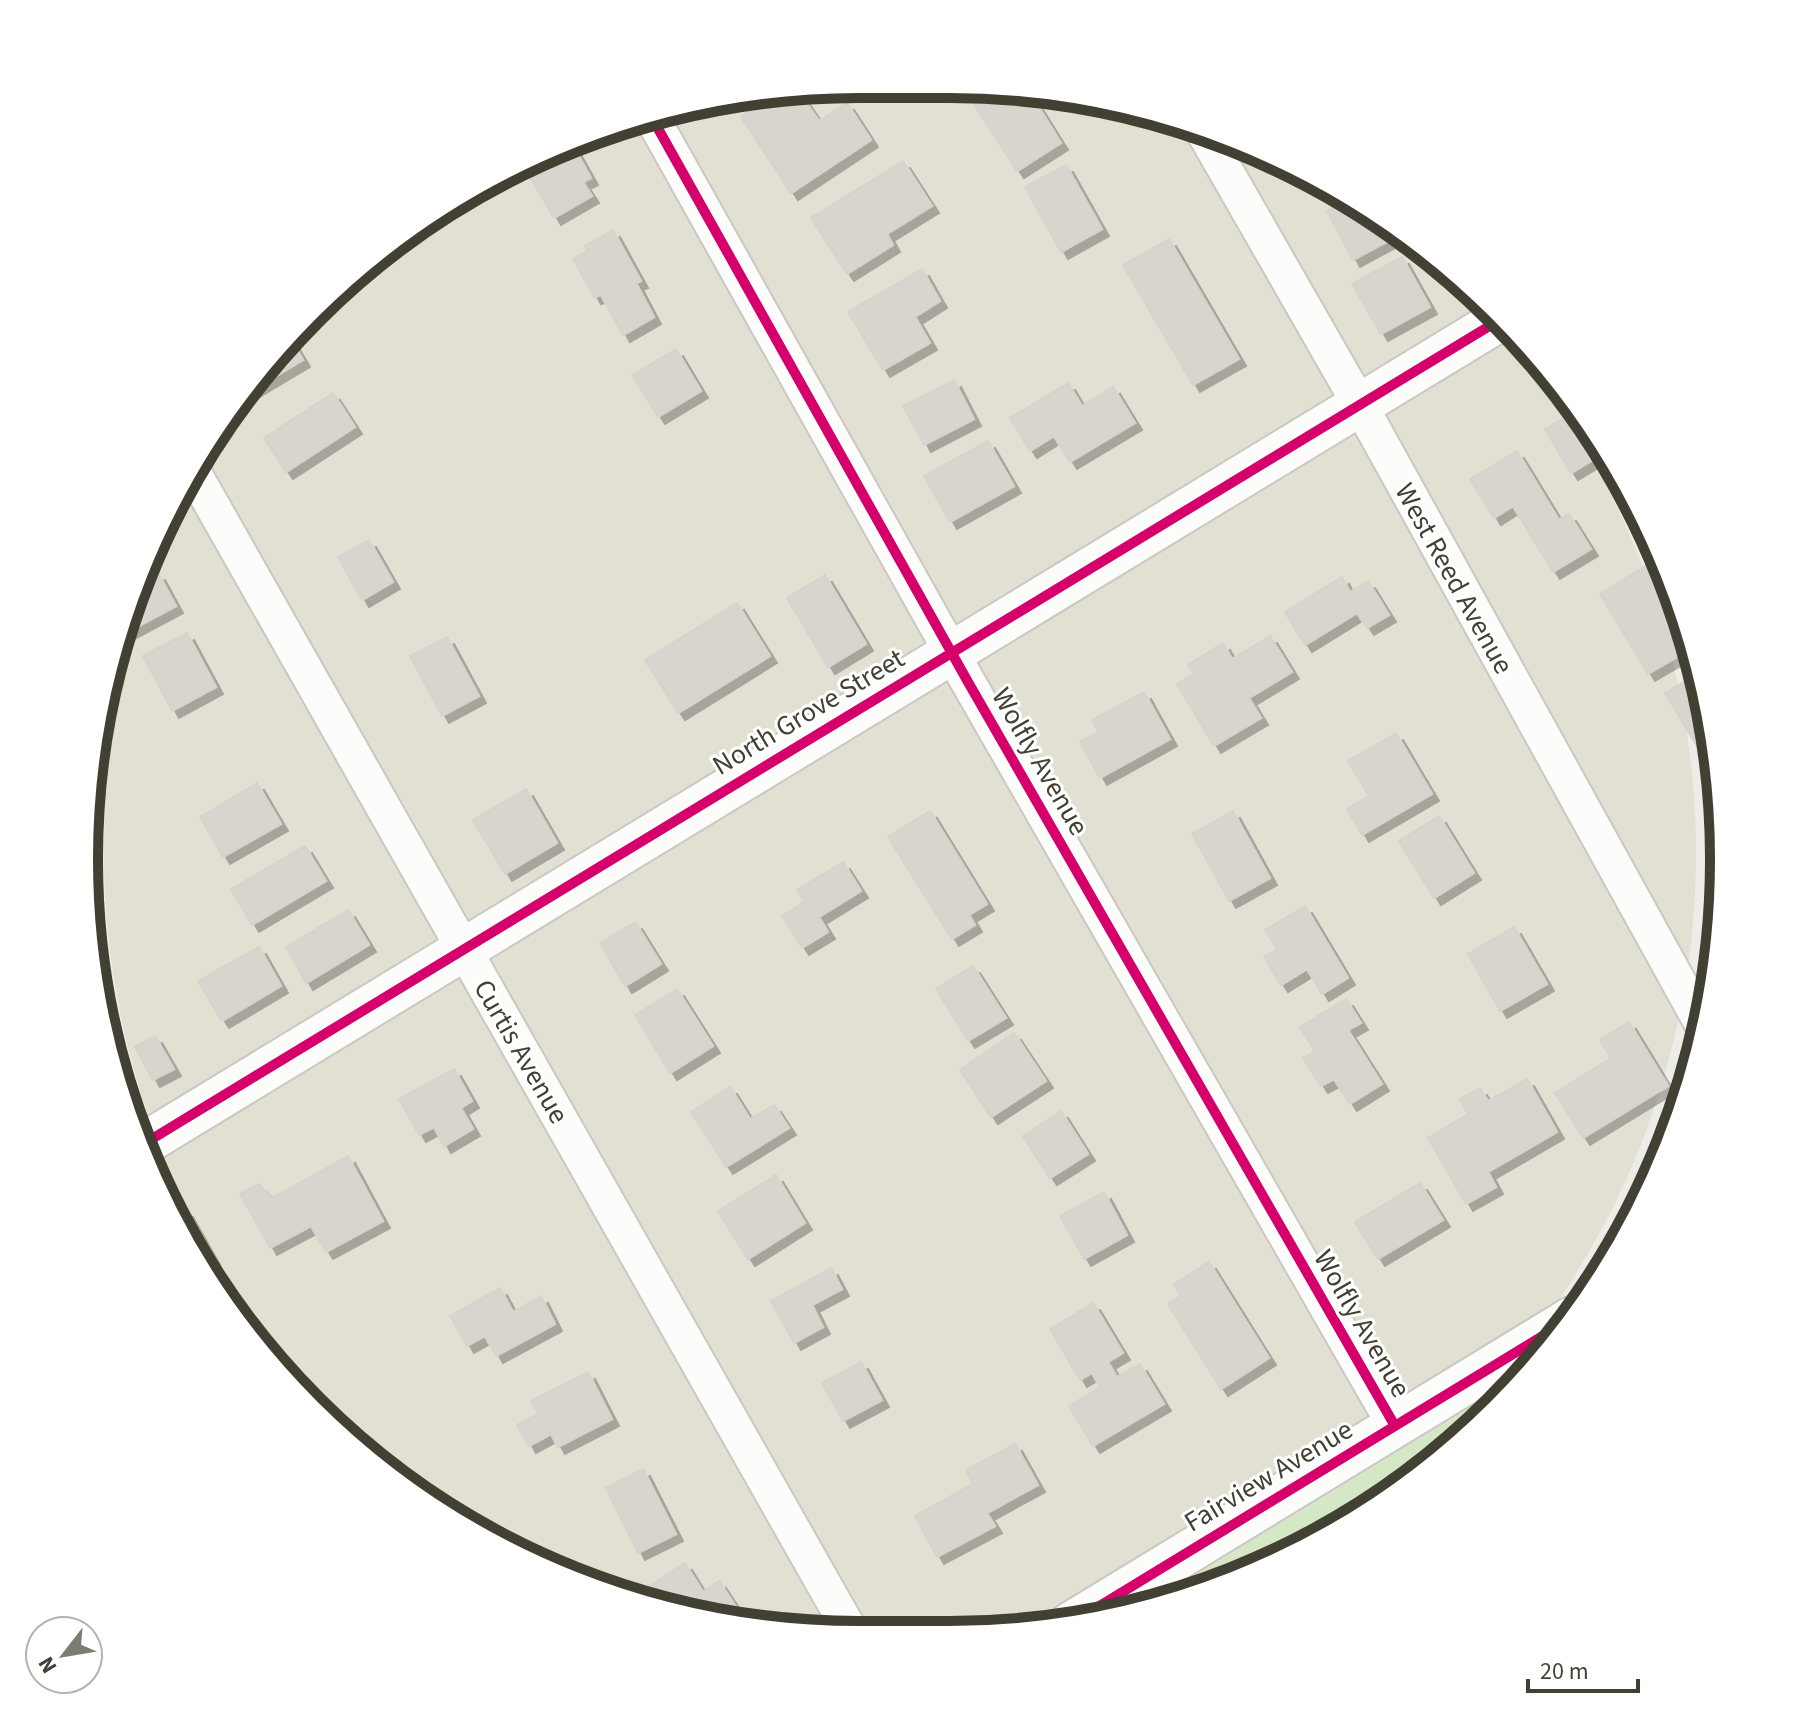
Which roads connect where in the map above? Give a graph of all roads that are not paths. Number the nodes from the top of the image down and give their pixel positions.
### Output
1 (656, 126) edge
2 (1211, 145) edge
3 (1491, 325) edge
4 (1360, 405) junction
5 (199, 482) edge
6 (952, 653) junction
7 (463, 948) junction
8 (1694, 1010) edge
9 (151, 1139) edge
10 (1542, 1336) edge
11 (1395, 1426) junction
12 (1101, 1605) edge
13 (844, 1620) edge

1 - 6 street, Wolfly Avenue
2 - 4 street, West Reed Avenue
3 - 4 street, North Grove Street
4 - 6 street, North Grove Street
4 - 8 street, West Reed Avenue
5 - 7 street, Curtis Avenue
6 - 7 street, North Grove Street
6 - 11 street, Wolfly Avenue
7 - 9 street, North Grove Street
7 - 13 street, Curtis Avenue
10 - 11 street, Fairview Avenue
11 - 12 street, Fairview Avenue

